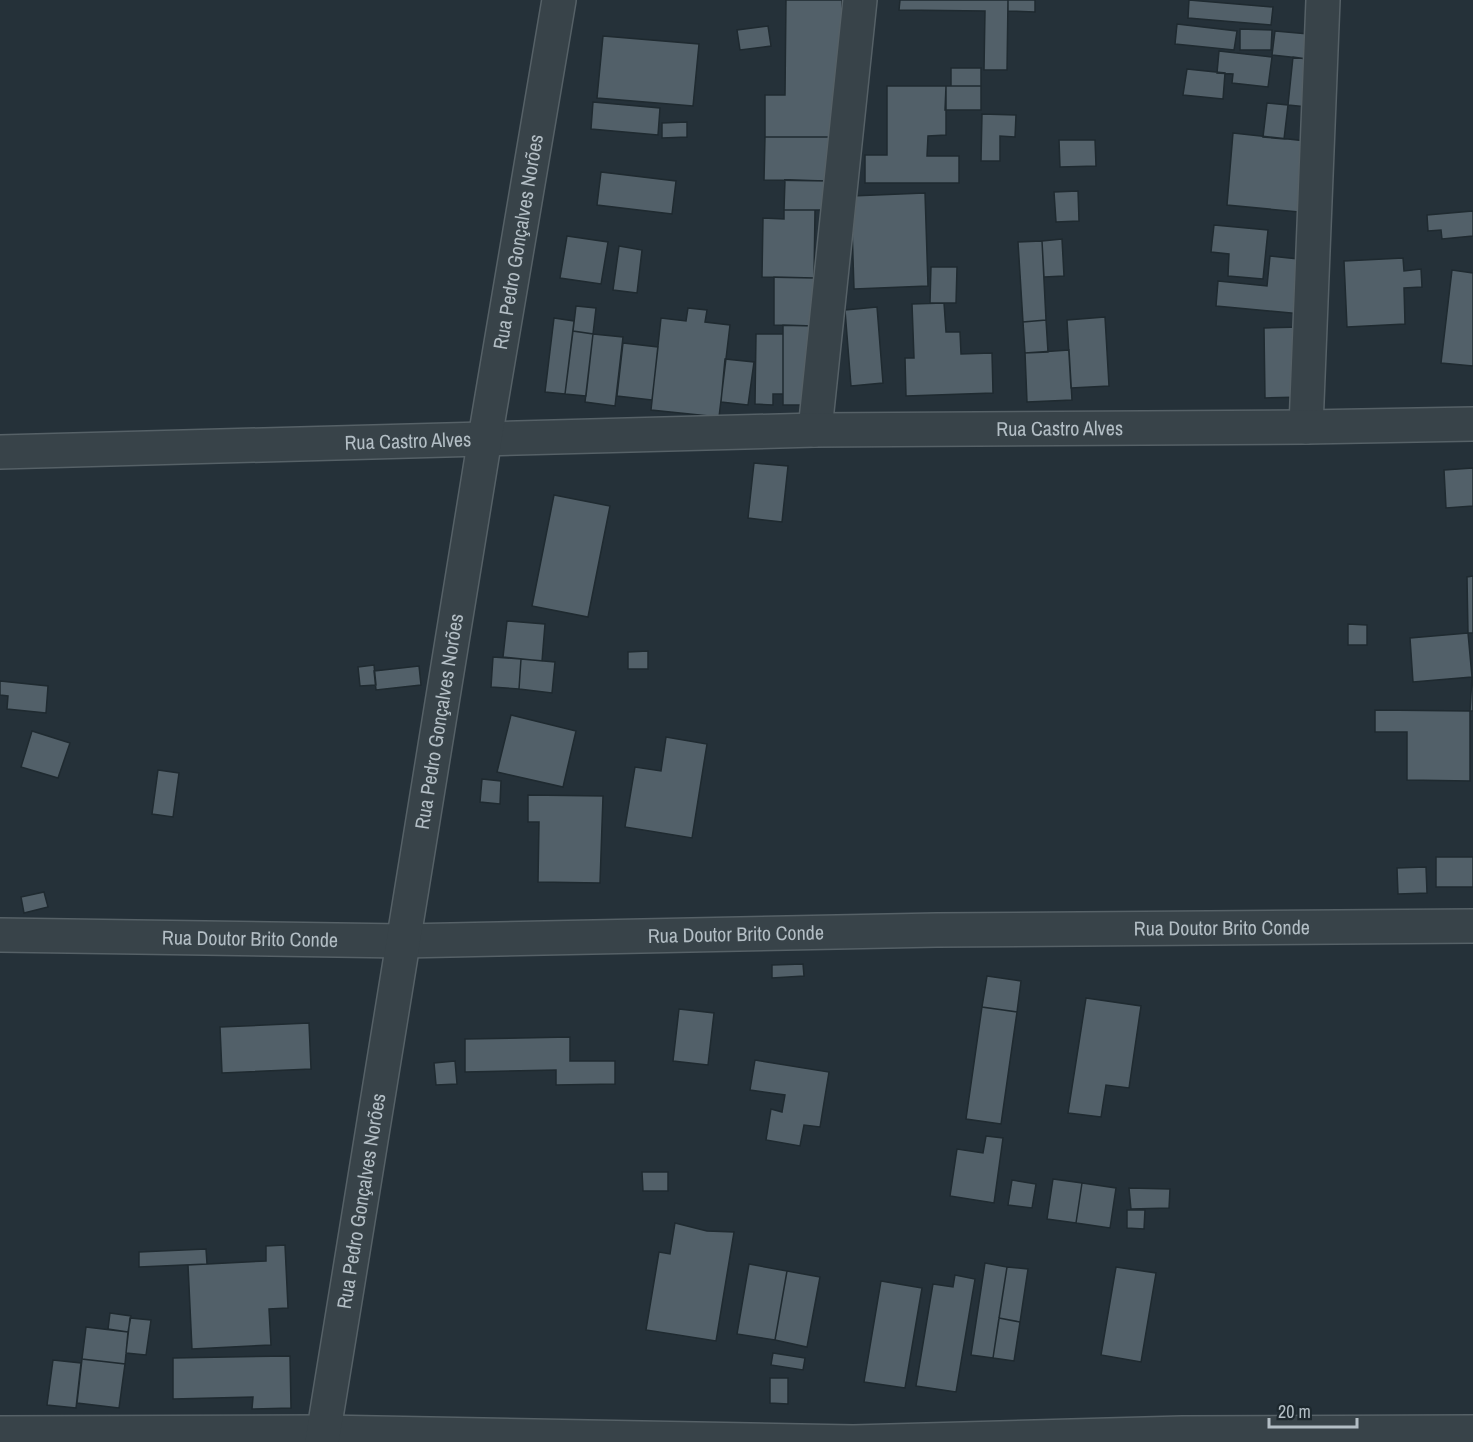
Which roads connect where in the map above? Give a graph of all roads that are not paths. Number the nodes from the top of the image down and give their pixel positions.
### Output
1 (559, 0) edge
2 (860, 0) edge
3 (1323, 0) edge
4 (1473, 424) edge
5 (1306, 427) junction
6 (815, 430) junction
7 (485, 438) junction
8 (0, 452) edge
9 (1473, 926) edge
10 (0, 935) edge
11 (404, 941) junction
12 (1473, 1432) edge
13 (0, 1433) edge
14 (323, 1437) edge
15 (1181, 1437) edge
16 (853, 1442) edge

1 - 7 street, Rua Pedro Gonçalves Norões
2 - 6 street
3 - 5 street
4 - 5 street, Rua Castro Alves
5 - 6 street, Rua Castro Alves
6 - 7 street, Rua Castro Alves
7 - 8 street, Rua Castro Alves
7 - 11 street, Rua Pedro Gonçalves Norões
9 - 11 street, Rua Doutor Brito Conde
10 - 11 street, Rua Doutor Brito Conde
11 - 14 street, Rua Pedro Gonçalves Norões
12 - 15 street
13 - 14 street
14 - 16 street
15 - 16 street

